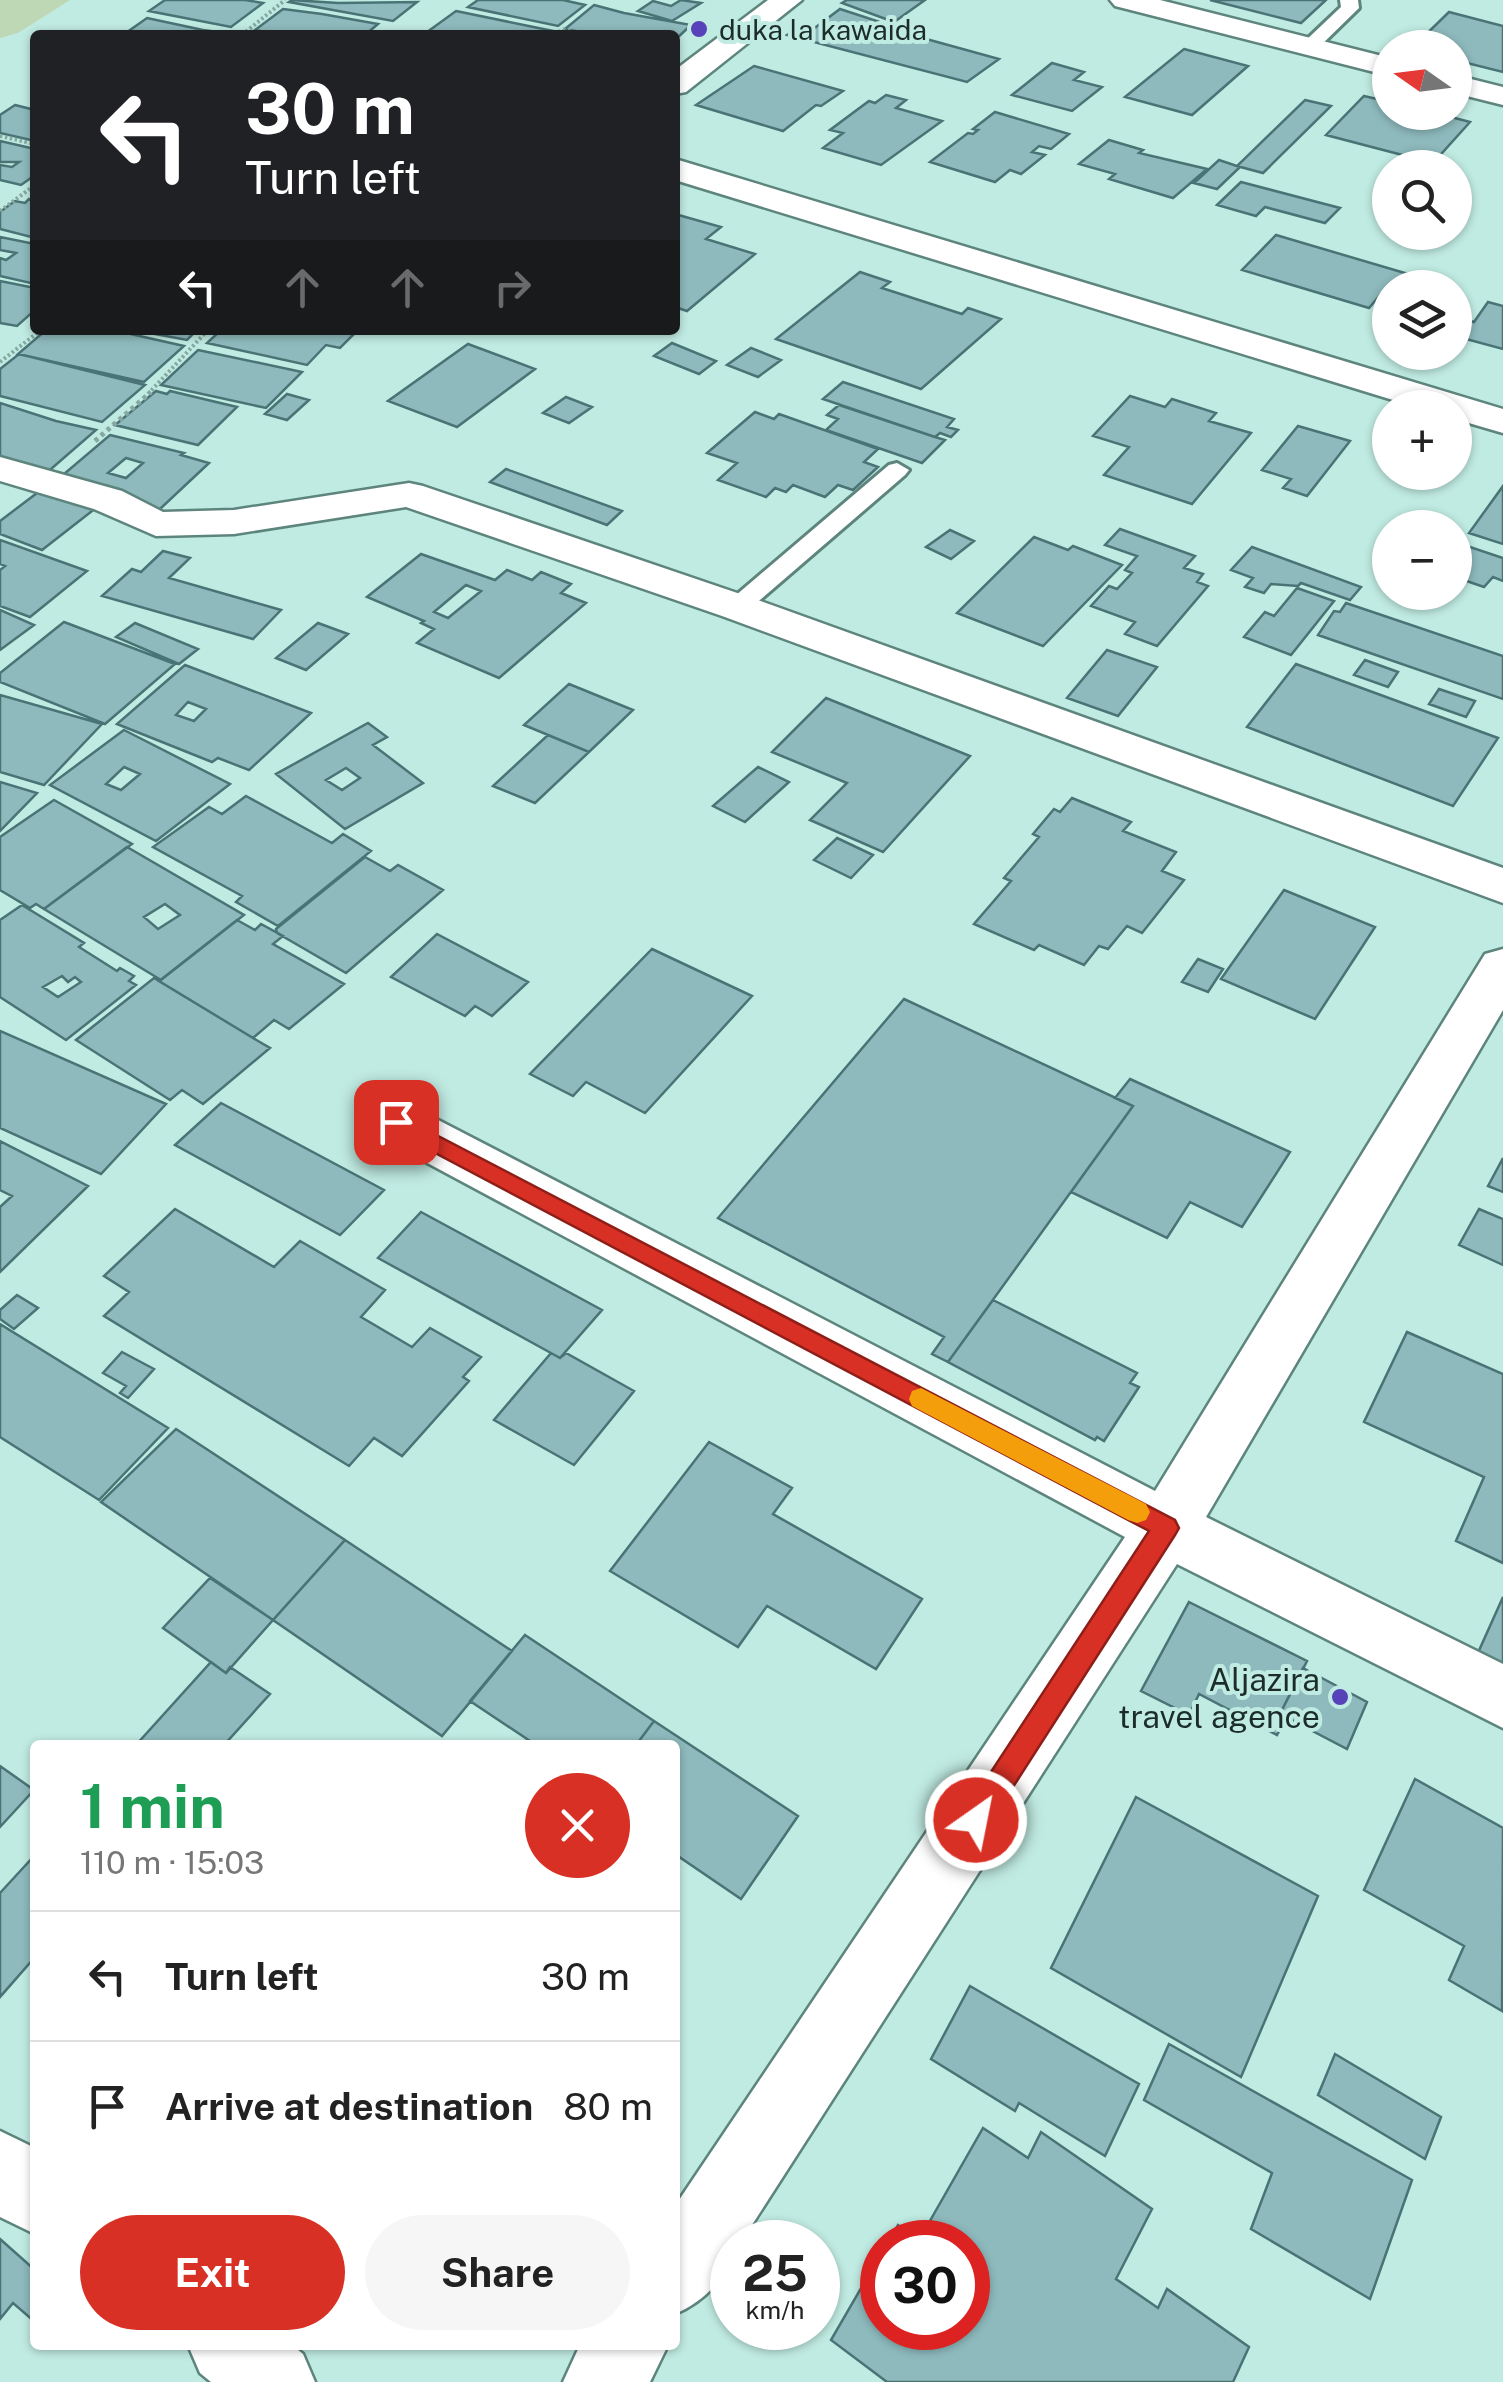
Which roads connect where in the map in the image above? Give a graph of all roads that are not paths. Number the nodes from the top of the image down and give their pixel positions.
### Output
1 (787, 0) edge
2 (1125, 0) edge
3 (1349, 0) edge
4 (1309, 46) junction
5 (1372, 62) edge
6 (680, 81) edge
7 (1472, 88) edge
8 (1503, 96) edge
9 (680, 171) edge
10 (1503, 421) edge
11 (0, 469) edge
12 (897, 470) dead end
13 (737, 608) junction
14 (1503, 886) edge
15 (1503, 968) edge
16 (396, 1122) dead end
17 (1166, 1528) junction
18 (1503, 1697) edge
19 (0, 2170) edge
20 (30, 2192) edge
21 (680, 2266) edge
22 (234, 2350) edge
23 (625, 2350) edge
24 (276, 2382) edge
25 (603, 2382) edge

1 - 6 street
2 - 4 street
3 - 4 lane
4 - 5 street
7 - 8 street
9 - 10 street
11 - 13 street
12 - 13 lane
13 - 14 street
15 - 17 street
16 - 17 street
17 - 18 street
17 - 21 street
19 - 20 street
22 - 24 street
23 - 25 street

